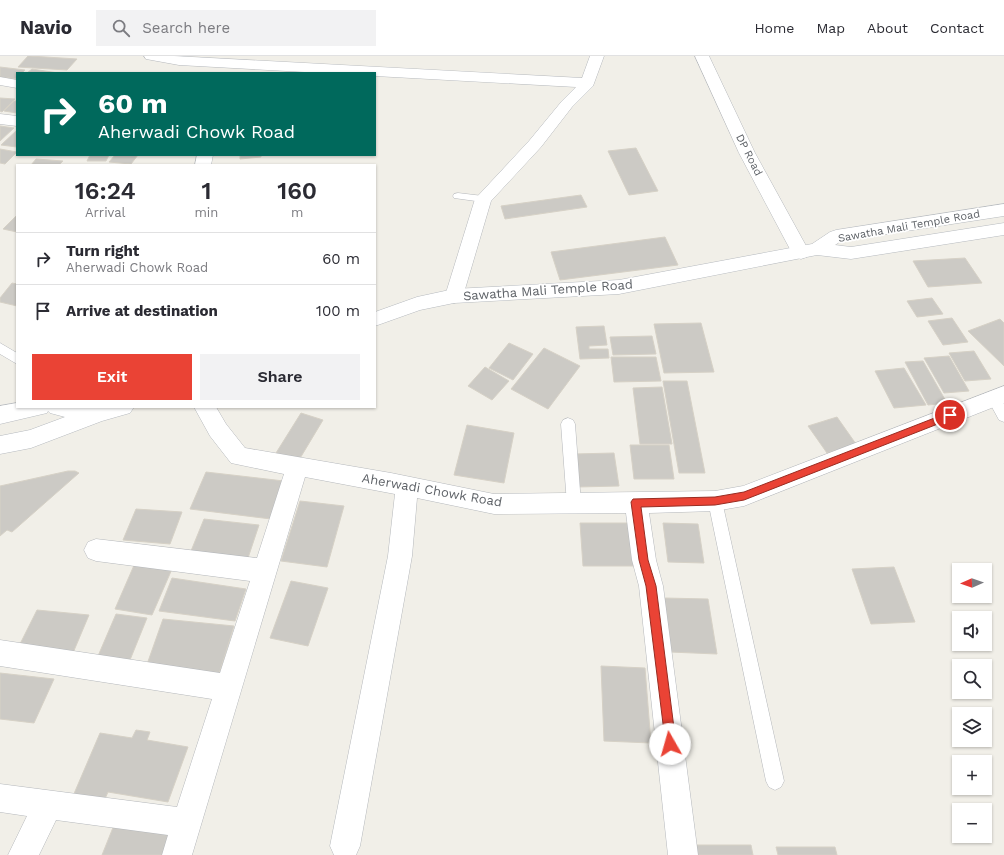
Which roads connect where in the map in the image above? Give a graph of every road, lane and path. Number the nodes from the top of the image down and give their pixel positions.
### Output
1 (151, 56) edge
2 (597, 56) edge
3 (702, 56) edge
4 (189, 67) edge
5 (306, 72) edge
6 (376, 75) edge
7 (0, 81) edge
8 (16, 84) edge
9 (588, 84) junction
10 (0, 119) edge
11 (16, 121) edge
12 (458, 196) dead end
13 (483, 199) junction
14 (1004, 210) edge
15 (1004, 229) edge
16 (809, 251) junction
17 (454, 296) junction
18 (376, 319) edge
19 (0, 348) edge
20 (16, 358) edge
21 (1001, 403) edge
22 (35, 408) edge
23 (64, 408) edge
24 (119, 408) edge
25 (206, 408) edge
26 (99, 413) junction
27 (0, 415) edge
28 (568, 424) dead end
29 (0, 445) edge
30 (297, 468) junction
31 (407, 487) junction
32 (715, 501) junction
33 (636, 502) junction
34 (574, 504) junction
35 (96, 550) dead end
36 (265, 570) junction
37 (0, 653) edge
38 (229, 688) junction
39 (775, 781) dead end
40 (0, 798) edge
41 (49, 804) junction
42 (187, 823) junction
43 (345, 846) dead end
44 (23, 855) edge
45 (177, 855) edge
46 (683, 855) edge

1 - 4 street
2 - 9 street
3 - 16 street, DP Road
4 - 5 street
6 - 9 street
7 - 8 street
9 - 13 street
10 - 11 street
12 - 13 lane
13 - 17 street
14 - 16 street, Sawatha Mali Temple Road
15 - 16 street, Sawatha Mali Temple Road
16 - 17 street, Sawatha Mali Temple Road
17 - 18 street, Sawatha Mali Temple Road
19 - 20 lane
21 - 32 street, Aherwadi Chowk Road
22 - 27 street
23 - 26 street
24 - 26 street
25 - 30 street, Aherwadi Chowk Road
26 - 29 street
28 - 34 lane
30 - 31 street, Aherwadi Chowk Road
30 - 36 street
31 - 34 street, Aherwadi Chowk Road
31 - 43 street
32 - 33 street, Aherwadi Chowk Road
32 - 39 lane
33 - 34 street, Aherwadi Chowk Road
33 - 46 street
35 - 36 street
36 - 38 street
37 - 38 street
38 - 42 street
40 - 41 street
41 - 42 street
41 - 44 street
42 - 45 street

